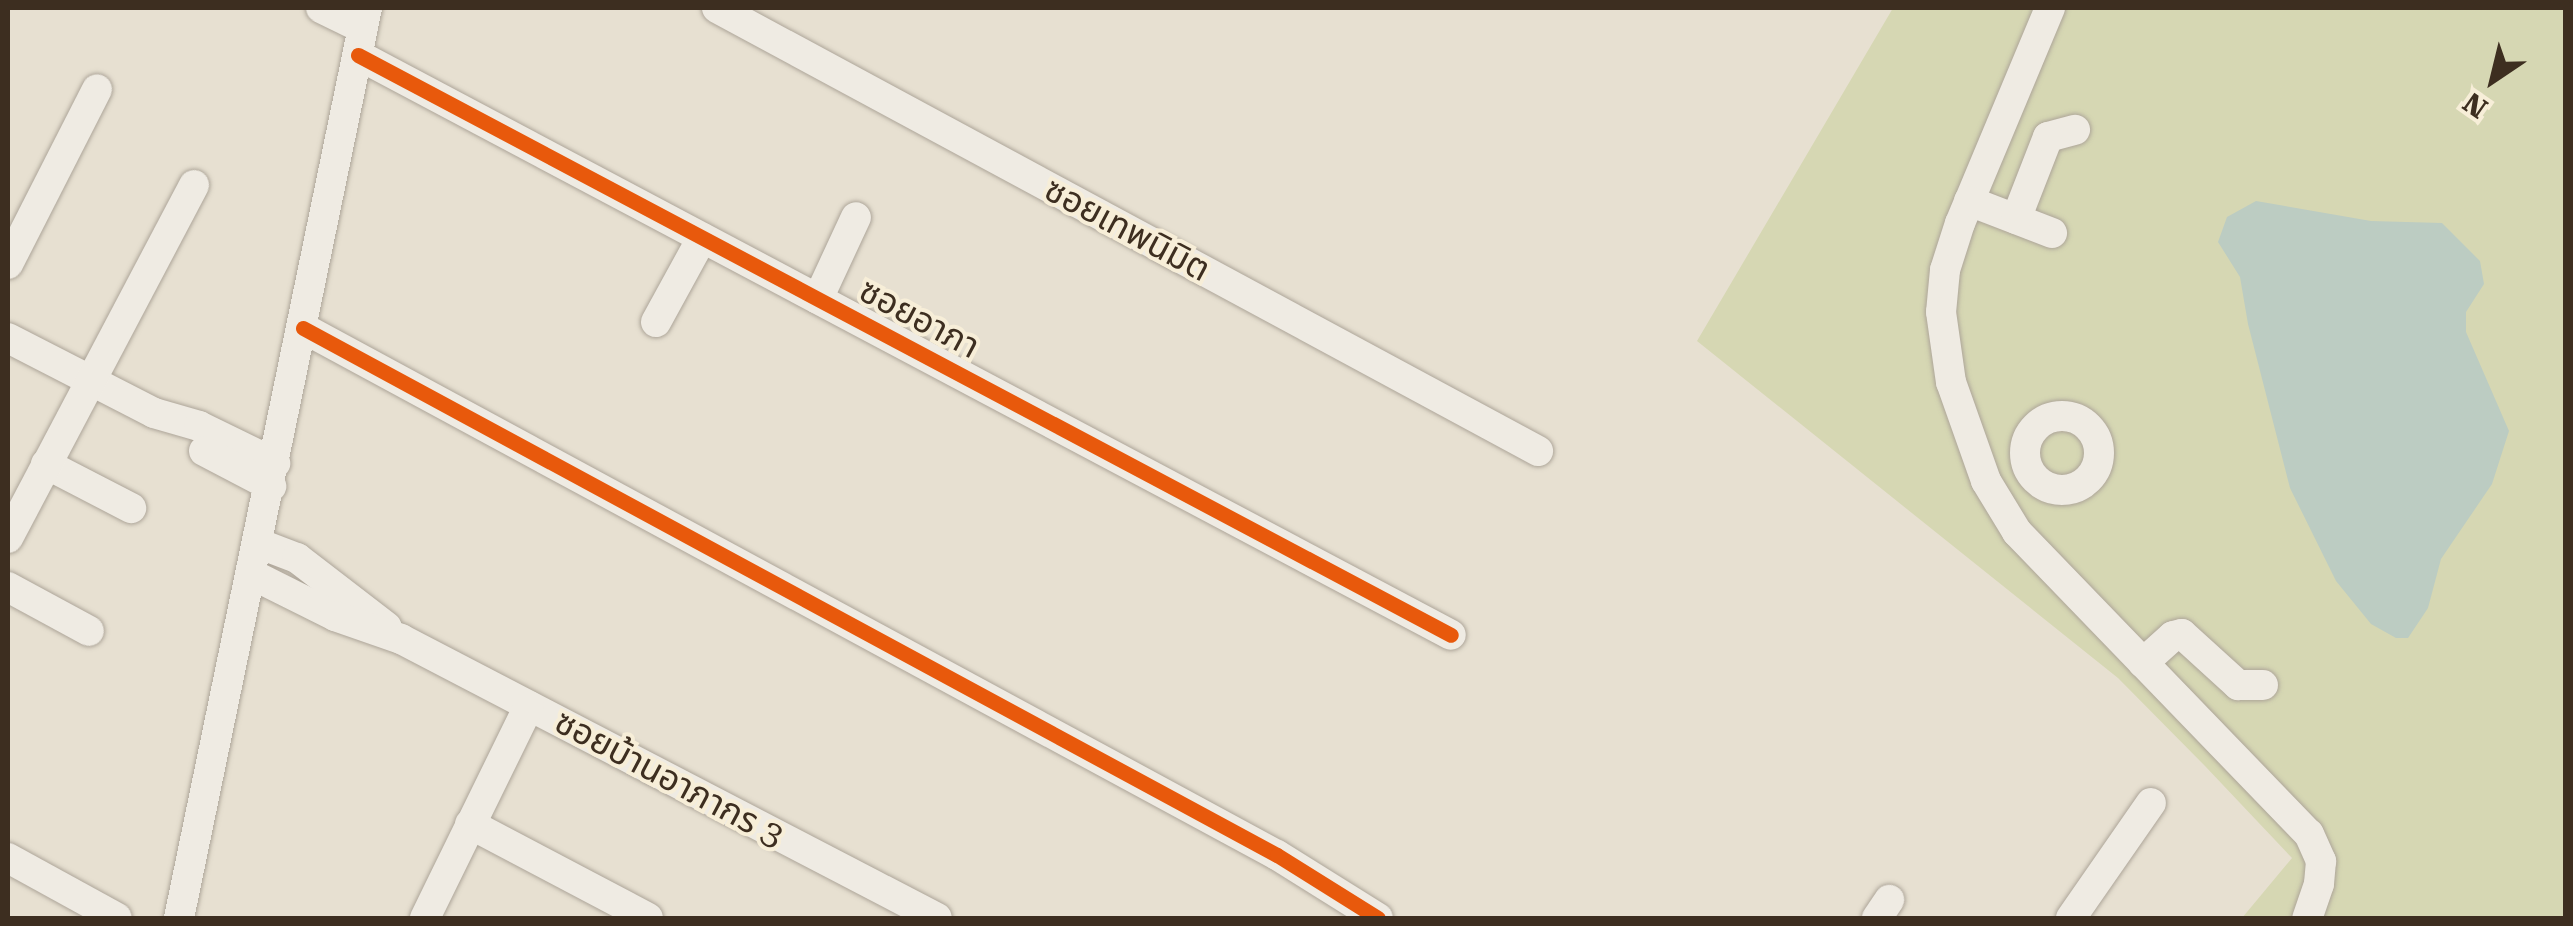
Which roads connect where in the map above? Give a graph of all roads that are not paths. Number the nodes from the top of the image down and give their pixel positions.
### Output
1 (321, 8) edge
2 (717, 8) edge
3 (2050, 8) edge
4 (362, 30) edge
5 (97, 89) dead end
6 (2075, 130) dead end
7 (194, 184) dead end
8 (1969, 201) junction
9 (856, 217) dead end
10 (2016, 219) junction
11 (2052, 233) dead end
12 (702, 238) junction
13 (8, 264) edge
14 (818, 299) junction
15 (656, 322) dead end
16 (303, 328) junction
17 (8, 338) edge
18 (90, 381) junction
19 (1538, 451) dead end
20 (2024, 455) junction
21 (46, 464) junction
22 (1982, 471) junction
23 (273, 474) junction
24 (2039, 483) junction
25 (131, 508) dead end
26 (2003, 509) junction
27 (8, 538) edge
28 (260, 544) junction
29 (253, 575) junction
30 (8, 587) edge
31 (89, 631) dead end
32 (1451, 635) dead end
33 (401, 639) junction
34 (2142, 663) junction
35 (2263, 685) dead end
36 (529, 706) junction
37 (2151, 803) dead end
38 (470, 824) junction
39 (8, 858) edge
40 (117, 918) edge
41 (179, 918) edge
42 (425, 918) edge
43 (648, 918) edge
44 (937, 918) edge
45 (1378, 918) edge
46 (2071, 918) edge
47 (2307, 918) edge

1 - 4 street, ซอยอาภา
2 - 19 street, ซอยเทพนิมิต
3 - 8 street
4 - 12 street, ซอยอาภา
4 - 16 street
5 - 13 street
6 - 10 street
7 - 18 street
8 - 10 street
8 - 22 street
9 - 14 street
10 - 11 street
12 - 14 street, ซอยอาภา
12 - 15 street
14 - 32 street, ซอยอาภา
16 - 23 street
16 - 45 street
17 - 18 street
18 - 21 street
18 - 23 street
20 - 22 street
20 - 24 street
20 - 24 street
21 - 25 street
21 - 27 street
22 - 26 street
23 - 28 street
24 - 26 street
26 - 34 street
28 - 29 street
28 - 33 street, ซอยบ้านอาภากร 3
29 - 33 street, ซอยบ้านอาภากร 3
29 - 41 street
30 - 31 street
33 - 36 street, ซอยบ้านอาภากร 3
34 - 35 street
34 - 47 street
36 - 38 street
36 - 44 street, ซอยบ้านอาภากร 3
37 - 46 street
38 - 42 street
38 - 43 street
39 - 40 street

